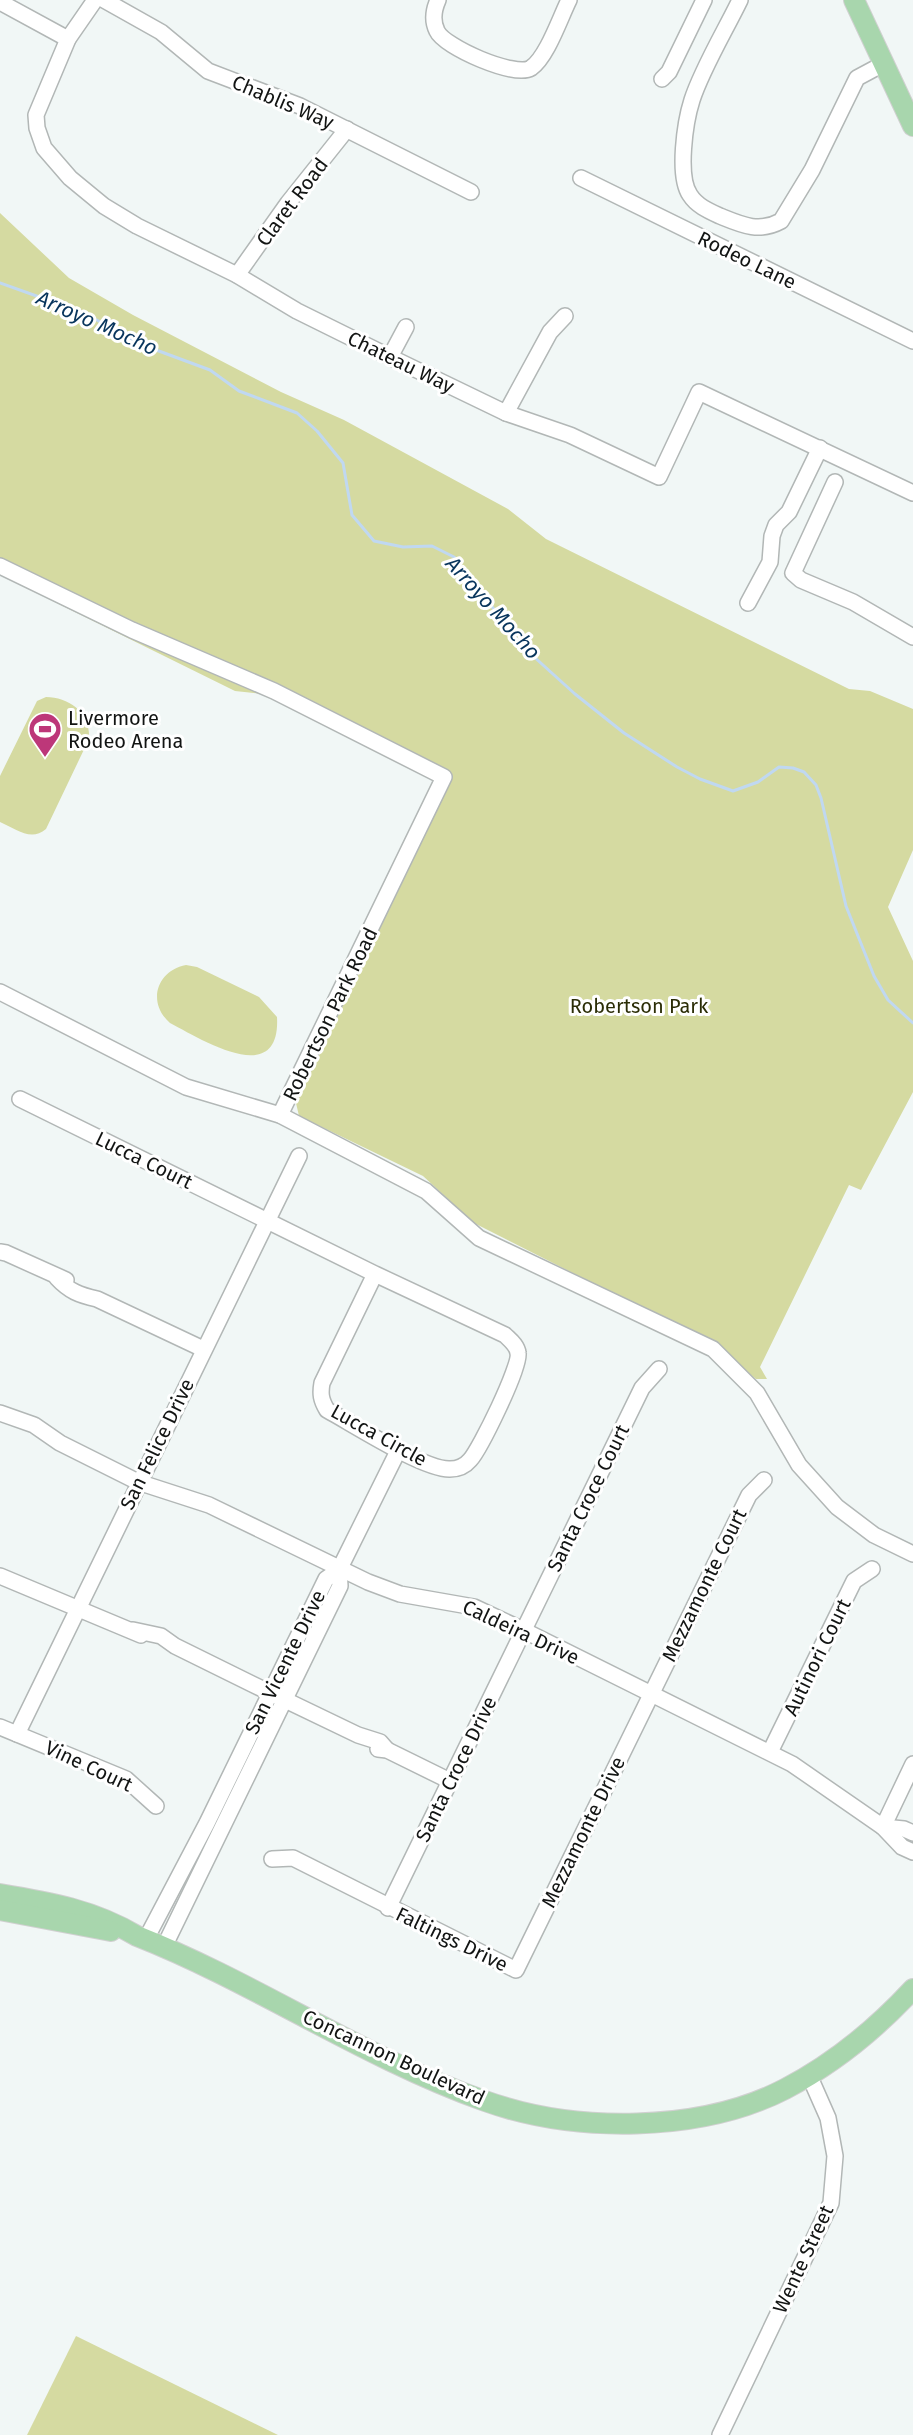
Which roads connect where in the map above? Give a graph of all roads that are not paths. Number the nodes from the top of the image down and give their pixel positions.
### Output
1 (94, 0) edge
2 (104, 0) edge
3 (438, 0) edge
4 (569, 0) edge
5 (704, 0) edge
6 (740, 0) edge
7 (854, 0) edge
8 (0, 2) edge
9 (69, 39) junction
10 (885, 63) junction
11 (662, 79) dead end
12 (913, 126) edge
13 (347, 129) junction
14 (581, 178) dead end
15 (471, 192) dead end
16 (237, 275) junction
17 (565, 316) dead end
18 (406, 327) dead end
19 (913, 341) edge
20 (390, 357) junction
21 (506, 412) junction
22 (820, 448) junction
23 (835, 482) dead end
24 (913, 493) edge
25 (798, 496) junction
26 (822, 508) junction
27 (770, 562) junction
28 (0, 566) edge
29 (794, 571) junction
30 (748, 603) dead end
31 (913, 637) edge
32 (0, 992) edge
33 (20, 1099) dead end
34 (280, 1115) junction
35 (299, 1156) dead end
36 (268, 1221) junction
37 (0, 1252) edge
38 (375, 1274) junction
39 (203, 1349) junction
40 (659, 1369) dead end
41 (0, 1413) edge
42 (399, 1449) junction
43 (764, 1480) dead end
44 (138, 1482) junction
45 (913, 1554) edge
46 (872, 1569) dead end
47 (339, 1570) junction
48 (0, 1576) edge
49 (79, 1607) junction
50 (524, 1630) junction
51 (270, 1693) junction
52 (650, 1694) junction
53 (285, 1700) junction
54 (0, 1727) edge
55 (17, 1734) junction
56 (770, 1752) junction
57 (913, 1764) edge
58 (450, 1781) junction
59 (156, 1806) dead end
60 (883, 1827) junction
61 (913, 1833) edge
62 (913, 1852) edge
63 (272, 1859) dead end
64 (0, 1894) edge
65 (388, 1908) junction
66 (0, 1911) edge
67 (149, 1941) junction
68 (516, 1970) joint
69 (913, 1989) edge
70 (809, 2075) junction
71 (720, 2435) edge

1 - 9 street
2 - 13 street, Chablis Way
3 - 4 street
5 - 11 street
6 - 10 street
7 - 10 main road
8 - 9 street
9 - 16 street, Chateau Way
10 - 12 main road
13 - 15 street, Chablis Way
13 - 16 street, Claret Road
14 - 19 street, Rodeo Lane
16 - 20 street, Chateau Way
17 - 21 street
18 - 20 street
20 - 21 street, Chateau Way
21 - 22 street, Chateau Way
22 - 24 street, Chateau Way
22 - 25 street
23 - 26 street
25 - 26 street
25 - 27 street
26 - 29 street
27 - 29 street
27 - 30 street
28 - 34 street, Robertson Park Road
29 - 31 street
32 - 34 street
33 - 36 street, Lucca Court
34 - 45 street, Robertson Park Road
35 - 36 street, San Felice Drive
36 - 38 street, Lucca Circle
36 - 39 street, San Felice Drive
37 - 39 street
38 - 42 street, Lucca Circle
38 - 42 street, Lucca Circle
39 - 44 street, San Felice Drive
40 - 50 street, Santa Croce Court
41 - 44 street, Caldeira Drive
42 - 47 street
43 - 52 street, Mezzamonte Court
44 - 47 street, Caldeira Drive
44 - 49 street, San Felice Drive
46 - 56 street, Autinori Court
47 - 50 street, Caldeira Drive
47 - 51 street, San Vicente Drive
47 - 53 street, San Vicente Drive
48 - 49 street
49 - 51 street
49 - 55 street, San Felice Drive
50 - 52 street, Caldeira Drive
50 - 58 street, Santa Croce Drive
51 - 53 street
51 - 67 street, San Vicente Drive
52 - 56 street, Caldeira Drive
52 - 68 street, Mezzamonte Drive
53 - 58 street
53 - 67 street, San Vicente Drive
54 - 55 street, Vine Court
55 - 59 street, Vine Court
56 - 60 street, Caldeira Drive
57 - 60 street
58 - 65 street, Santa Croce Drive
60 - 61 street, Caldeira Drive
60 - 62 street, Caldeira Drive
63 - 65 street, Faltings Drive
64 - 67 main road, Concannon Boulevard
65 - 68 street, Faltings Drive
66 - 67 main road, Concannon Boulevard
67 - 70 main road, Concannon Boulevard
69 - 70 main road, Concannon Boulevard
70 - 71 street, Wente Street

